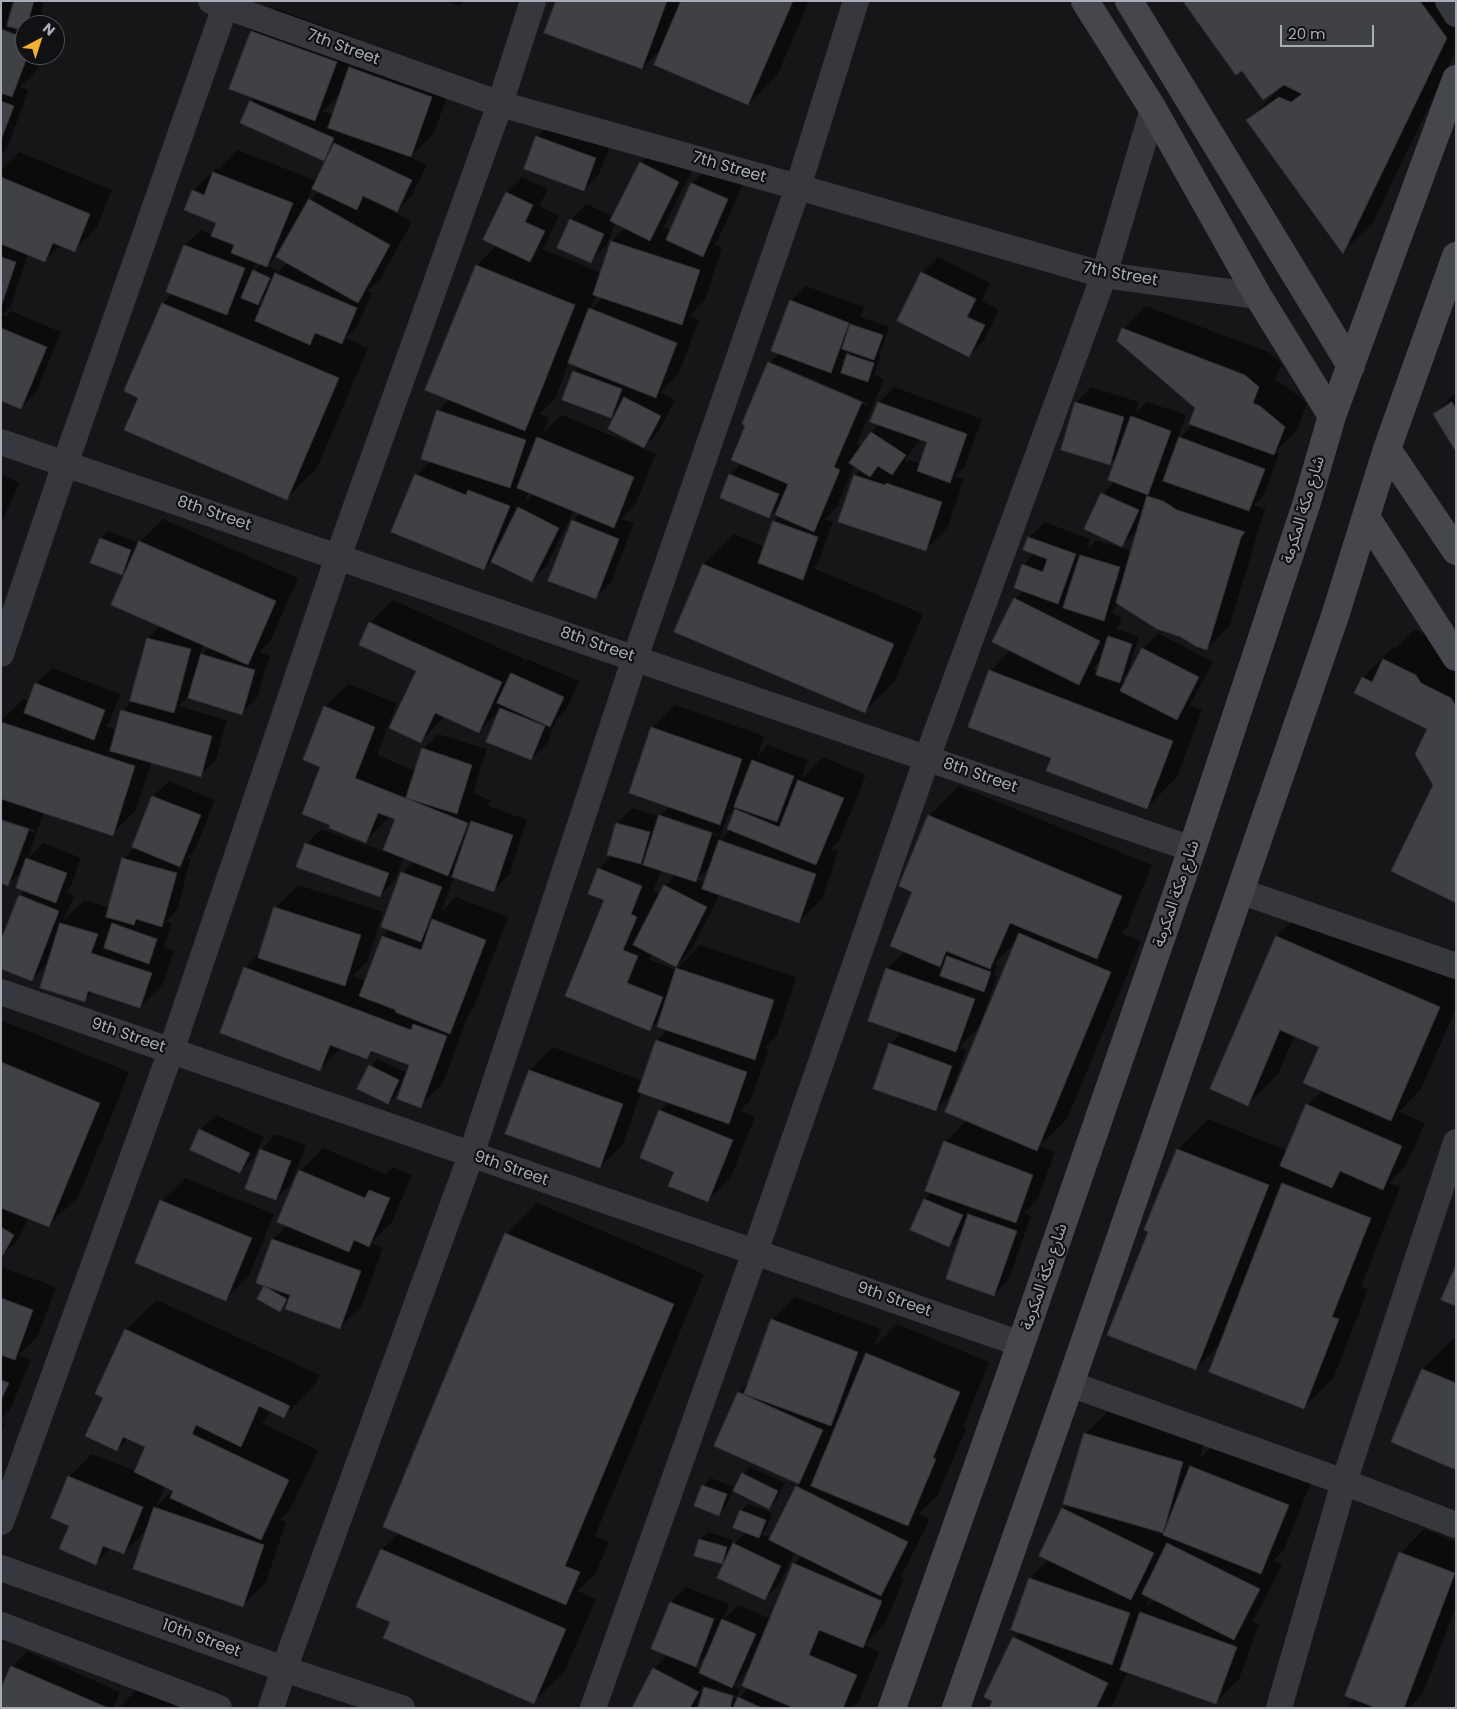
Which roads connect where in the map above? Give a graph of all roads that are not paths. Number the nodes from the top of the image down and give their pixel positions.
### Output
1 (533, 1) edge
2 (856, 1) edge
3 (1085, 1) edge
4 (1129, 1) edge
5 (1448, 1) edge
6 (221, 3) edge
7 (1456, 14) edge
8 (1456, 79) edge
9 (500, 104) junction
10 (1153, 109) junction
11 (798, 187) junction
12 (1456, 256) edge
13 (1104, 276) junction
14 (1258, 296) junction
15 (1351, 366) junction
16 (1332, 416) junction
17 (1, 442) edge
18 (1388, 449) junction
19 (65, 464) junction
20 (1366, 517) junction
21 (1456, 551) edge
22 (338, 557) junction
23 (1, 654) edge
24 (1456, 657) edge
25 (635, 658) junction
26 (927, 758) junction
27 (1192, 848) junction
28 (1240, 891) junction
29 (1456, 966) edge
30 (1, 992) edge
31 (172, 1051) junction
32 (1456, 1142) edge
33 (471, 1155) junction
34 (755, 1252) junction
35 (1021, 1344) junction
36 (1070, 1384) junction
37 (1344, 1482) junction
38 (1, 1522) edge
39 (1456, 1526) edge
40 (1, 1568) edge
41 (1, 1625) edge
42 (284, 1669) junction
43 (219, 1708) edge
44 (271, 1708) edge
45 (402, 1708) edge
46 (593, 1708) edge
47 (892, 1708) edge
48 (956, 1708) edge
49 (1279, 1708) edge

1 - 9 street
2 - 11 street
3 - 10 main road
4 - 15 main road
5 - 7 street
6 - 9 street, 7th Street
6 - 19 street
8 - 15 main road, شارع مكة المكرمة
9 - 11 street, 7th Street
9 - 22 street
10 - 13 street
10 - 14 main road
11 - 13 street, 7th Street
11 - 25 street
12 - 18 main road
13 - 14 street, 7th Street
13 - 26 street
14 - 16 main road
15 - 16 main road, شارع مكة المكرمة
16 - 27 main road, شارع مكة المكرمة
17 - 19 street, 8th Street
18 - 20 main road
18 - 21 main road
19 - 22 street, 8th Street
19 - 23 street
20 - 24 main road
20 - 28 main road
22 - 25 street, 8th Street
22 - 31 street
25 - 26 street, 8th Street
25 - 33 street
26 - 27 street, 8th Street
26 - 34 street
27 - 35 main road, شارع مكة المكرمة
28 - 29 street
28 - 36 main road
30 - 31 street, 9th Street
31 - 33 street, 9th Street
31 - 38 street
32 - 37 street
33 - 34 street, 9th Street
33 - 42 street
34 - 35 street, 9th Street
34 - 46 street
35 - 47 main road, شارع مكة المكرمة
36 - 37 street
36 - 48 main road
37 - 39 street
37 - 49 street
40 - 42 street, 10th Street
41 - 43 street
42 - 44 street
42 - 45 street, 10th Street

